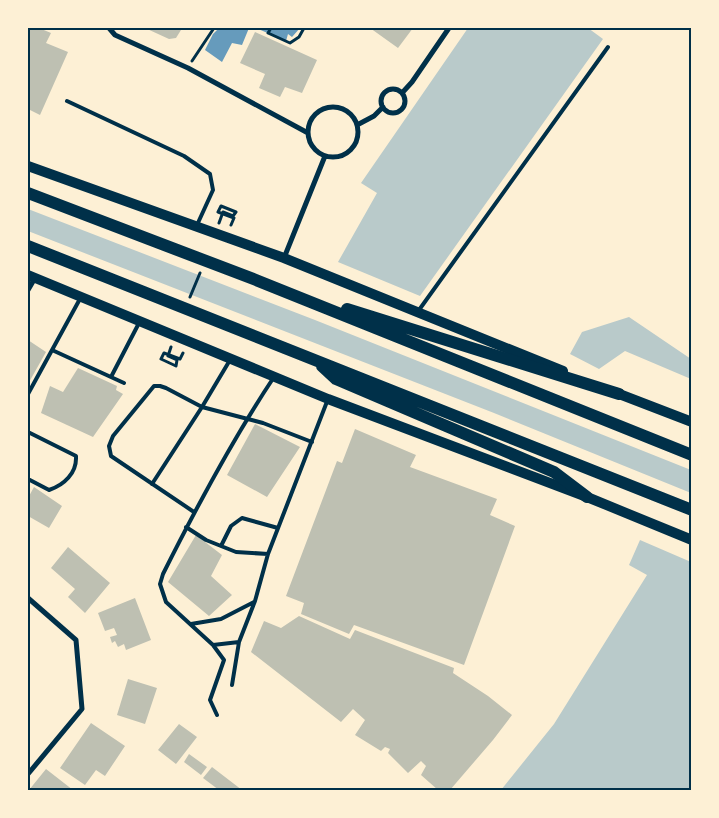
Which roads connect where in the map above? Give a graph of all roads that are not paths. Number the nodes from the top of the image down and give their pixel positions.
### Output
1 (109, 28) edge
2 (449, 28) edge
3 (608, 47) dead end
4 (402, 93) junction
5 (67, 101) dead end
6 (382, 107) junction
7 (357, 125) junction
8 (308, 133) junction
9 (325, 156) junction
10 (28, 166) edge
11 (28, 193) edge
12 (196, 227) junction
13 (28, 246) edge
14 (284, 258) junction
15 (32, 276) edge
16 (256, 280) junction
17 (28, 290) edge
18 (81, 297) junction
19 (417, 312) junction
20 (140, 322) junction
21 (52, 350) junction
22 (313, 358) junction
23 (230, 360) junction
24 (111, 376) junction
25 (274, 377) junction
26 (124, 383) dead end
27 (28, 394) edge
28 (619, 394) junction
29 (328, 399) junction
30 (202, 407) junction
31 (246, 418) junction
32 (692, 422) edge
33 (28, 432) edge
34 (312, 442) junction
35 (692, 455) edge
36 (28, 479) edge
37 (152, 484) junction
38 (587, 497) junction
39 (692, 510) edge
40 (194, 512) junction
41 (186, 527) junction
42 (278, 528) junction
43 (692, 540) edge
44 (221, 546) junction
45 (268, 554) junction
46 (28, 598) edge
47 (255, 601) junction
48 (191, 624) junction
49 (239, 642) junction
50 (213, 645) junction
51 (232, 685) dead end
52 (217, 715) dead end
53 (28, 774) edge

1 - 8 street
2 - 4 street
3 - 19 lane
4 - 6 street
4 - 6 street
5 - 12 lane
6 - 7 street
7 - 8 street
7 - 9 street
8 - 9 street
9 - 14 street
10 - 12 main road
11 - 16 main road
12 - 14 main road
13 - 22 main road
14 - 19 main road
15 - 17 street
15 - 18 main road
16 - 28 main road
16 - 35 main road
18 - 20 main road
18 - 21 lane
19 - 28 main road
20 - 23 main road
20 - 24 lane
21 - 24 lane
21 - 27 lane
22 - 38 main road
22 - 39 main road
23 - 25 main road
23 - 30 lane
24 - 26 lane
25 - 29 main road
25 - 31 lane
28 - 32 main road
29 - 34 lane
29 - 38 main road
30 - 31 lane
30 - 37 lane
30 - 37 lane
31 - 34 lane
31 - 40 lane
33 - 36 lane
34 - 42 lane
37 - 40 lane
38 - 43 main road
40 - 41 lane
41 - 44 lane
41 - 48 lane
42 - 44 lane
42 - 45 lane
44 - 45 lane
45 - 47 lane
46 - 53 street
47 - 48 lane
47 - 49 lane
48 - 50 lane
49 - 50 lane
49 - 51 lane
50 - 52 lane

